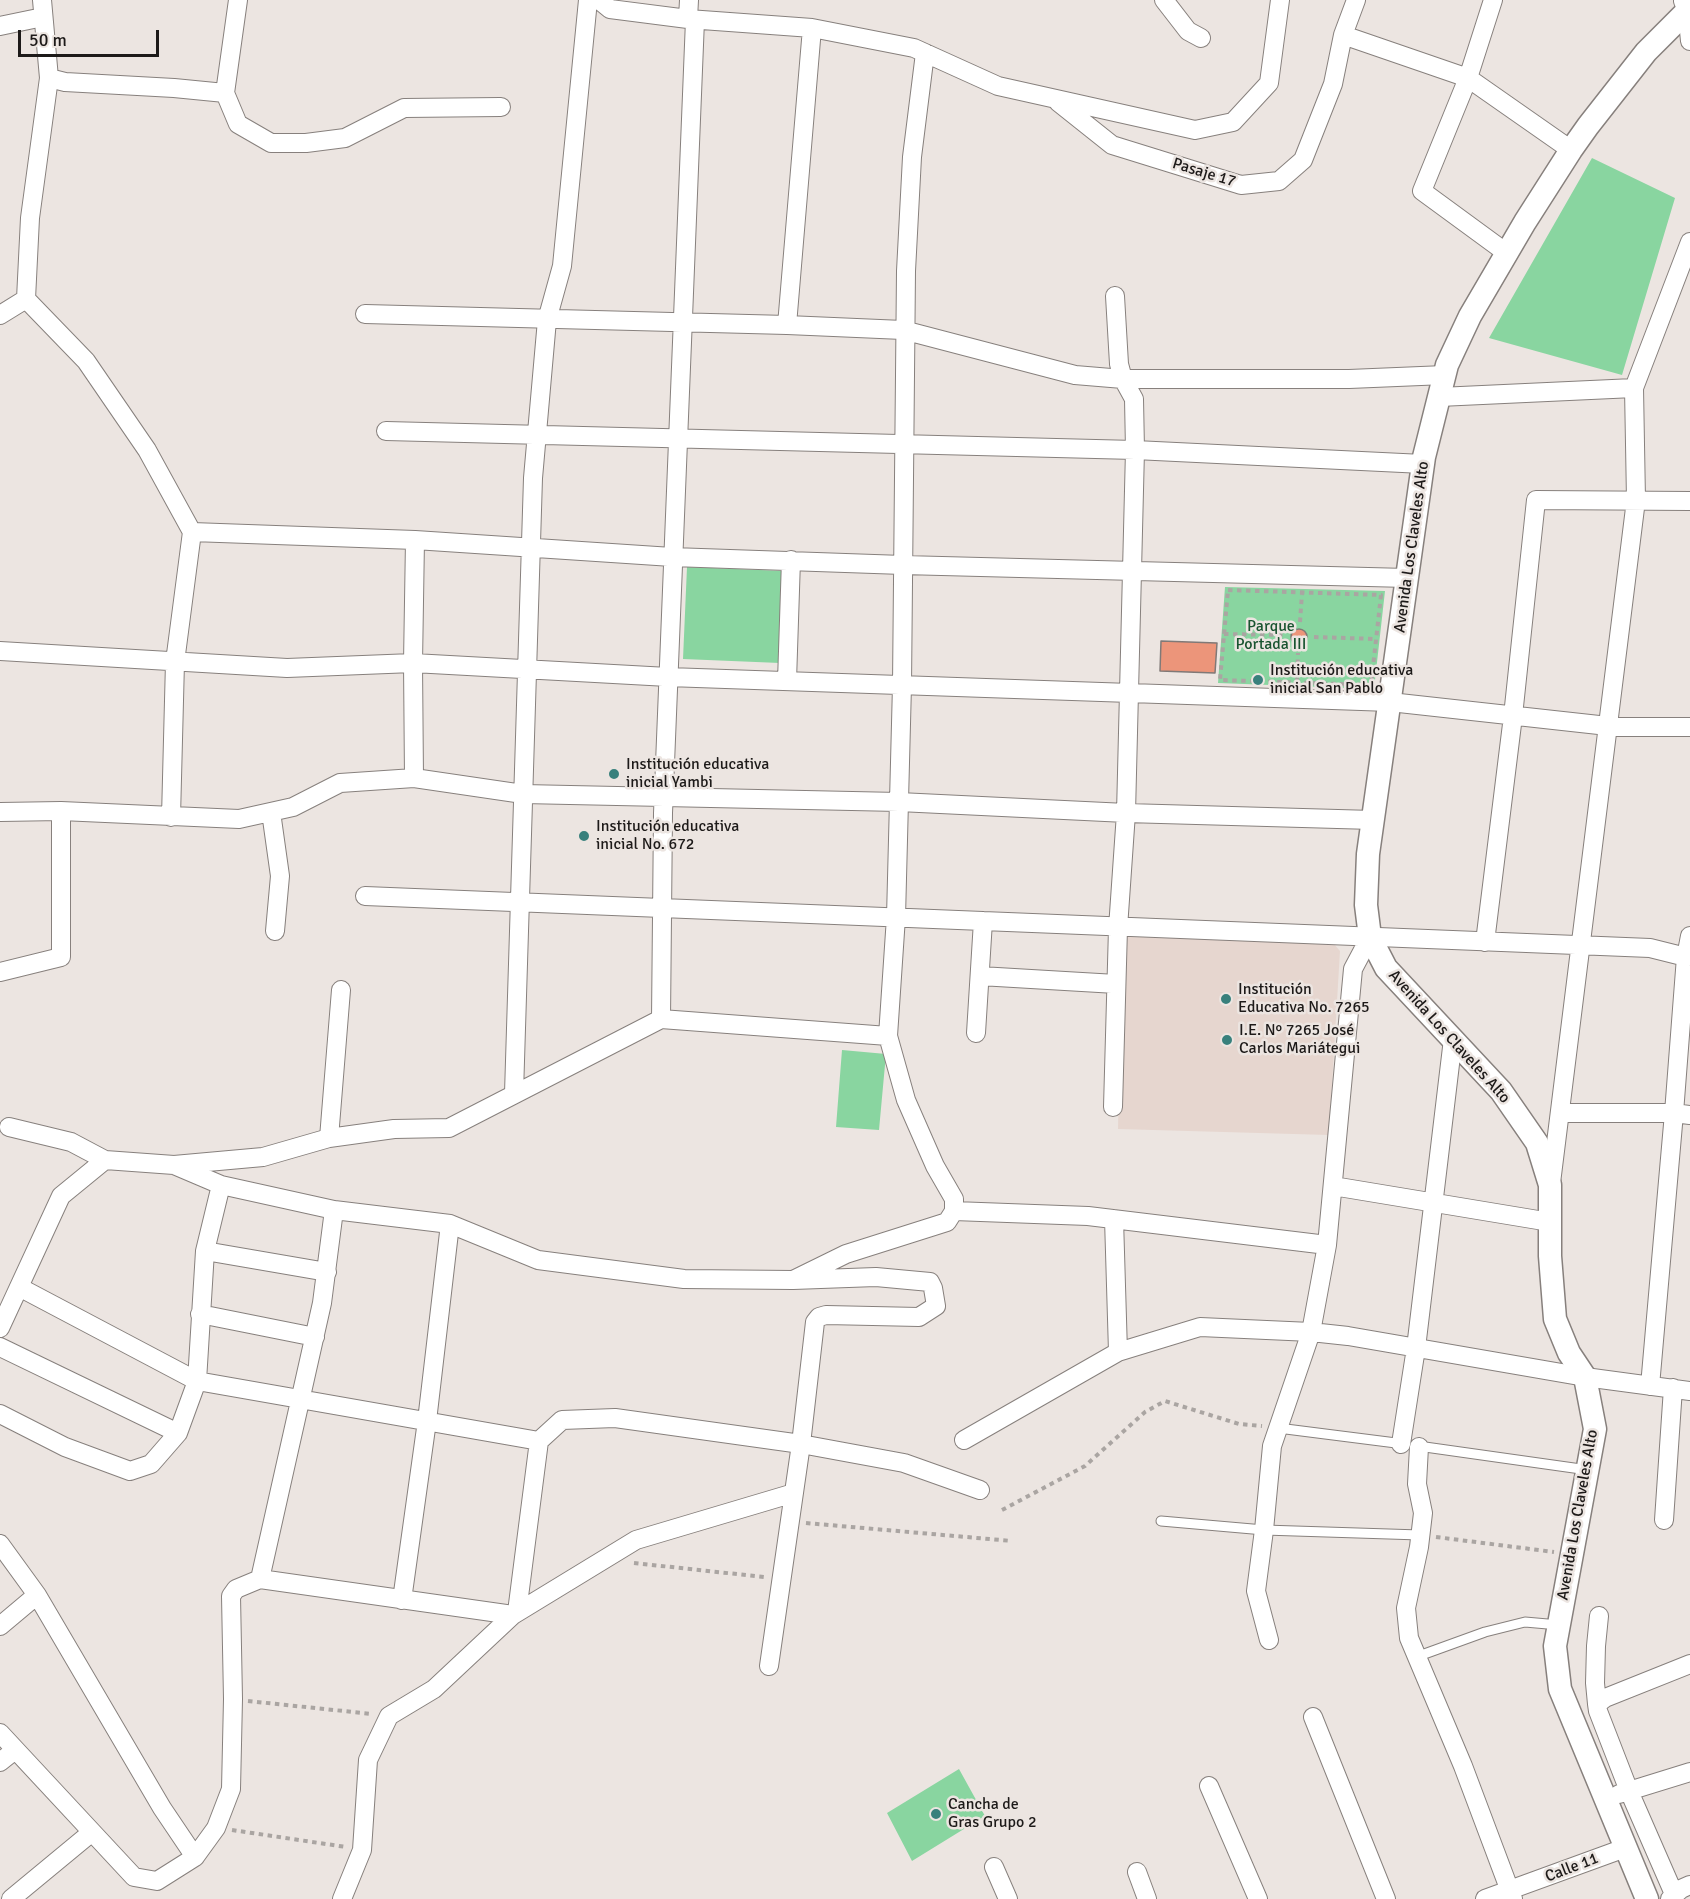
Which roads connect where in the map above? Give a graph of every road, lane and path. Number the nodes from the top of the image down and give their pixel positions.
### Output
1 (238, 0) edge
2 (588, 0) edge
3 (599, 0) edge
4 (689, 0) edge
5 (1164, 0) edge
6 (1280, 0) edge
7 (1356, 0) edge
8 (1493, 0) edge
9 (1687, 6) edge
10 (42, 9) edge
11 (691, 19) junction
12 (0, 26) edge
13 (812, 28) junction
14 (1343, 35) junction
15 (1201, 38) dead end
16 (1690, 41) edge
17 (925, 53) junction
18 (49, 78) junction
19 (1468, 78) junction
20 (225, 93) junction
21 (1054, 99) junction
22 (501, 107) dead end
23 (1571, 150) junction
24 (1690, 242) edge
25 (1508, 254) junction
26 (1115, 296) dead end
27 (26, 299) junction
28 (365, 314) dead end
29 (0, 315) edge
30 (547, 318) junction
31 (682, 322) junction
32 (787, 325) junction
33 (905, 330) junction
34 (1445, 375) junction
35 (1124, 380) junction
36 (1634, 388) junction
37 (1439, 397) junction
38 (386, 431) dead end
39 (537, 435) junction
40 (677, 439) junction
41 (904, 443) junction
42 (1135, 450) junction
43 (1423, 464) junction
44 (1636, 500) junction
45 (1690, 501) edge
46 (192, 532) junction
47 (415, 540) junction
48 (532, 548) junction
49 (672, 557) junction
50 (791, 560) junction
51 (903, 565) junction
52 (1131, 571) junction
53 (1407, 578) junction
54 (1302, 592) junction
55 (1300, 622) dead end
56 (1224, 634) junction
57 (1284, 635) dead end
58 (1314, 637) dead end
59 (1376, 639) junction
60 (0, 651) edge
61 (1299, 653) dead end
62 (175, 662) junction
63 (413, 663) junction
64 (527, 669) junction
65 (668, 677) junction
66 (787, 681) junction
67 (1297, 682) junction
68 (902, 685) junction
69 (1129, 694) junction
70 (1389, 702) junction
71 (1513, 716) junction
72 (1608, 726) junction
73 (1690, 727) edge
74 (414, 778) junction
75 (523, 794) junction
76 (663, 797) junction
77 (899, 802) junction
78 (0, 812) edge
79 (61, 812) junction
80 (271, 812) junction
81 (1126, 813) junction
82 (171, 817) junction
83 (1373, 820) junction
84 (365, 897) dead end
85 (520, 904) junction
86 (661, 909) junction
87 (896, 917) junction
88 (983, 921) junction
89 (1118, 928) junction
90 (275, 931) dead end
91 (1690, 936) edge
92 (1370, 937) junction
93 (1485, 942) junction
94 (1581, 945) junction
95 (1686, 957) junction
96 (0, 972) edge
97 (980, 976) junction
98 (1116, 984) junction
99 (341, 990) dead end
100 (661, 1019) junction
101 (976, 1033) dead end
102 (888, 1036) junction
103 (1453, 1039) junction
104 (514, 1093) junction
105 (1113, 1107) dead end
106 (1560, 1113) junction
107 (1682, 1114) edge
108 (9, 1127) dead end
109 (329, 1138) junction
110 (105, 1160) junction
111 (174, 1165) junction
112 (221, 1185) junction
113 (1550, 1185) junction
114 (1332, 1186) junction
115 (1433, 1203) junction
116 (334, 1210) junction
117 (954, 1211) junction
118 (1114, 1219) junction
119 (1550, 1222) junction
120 (450, 1224) junction
121 (1327, 1245) junction
122 (205, 1251) junction
123 (327, 1272) junction
124 (793, 1280) junction
125 (19, 1287) junction
126 (200, 1314) junction
127 (0, 1328) edge
128 (1311, 1332) junction
129 (315, 1337) junction
130 (0, 1347) edge
131 (1416, 1348) junction
132 (1118, 1352) junction
133 (1585, 1377) junction
134 (197, 1381) junction
135 (1650, 1386) junction
136 (1681, 1389) edge
137 (300, 1400) junction
138 (0, 1414) edge
139 (427, 1421) junction
140 (1278, 1428) junction
141 (178, 1433) junction
142 (964, 1440) dead end
143 (539, 1441) junction
144 (801, 1444) junction
145 (1410, 1445) junction
146 (1588, 1470) junction
147 (980, 1490) dead end
148 (794, 1493) junction
149 (1002, 1510) dead end
150 (1664, 1520) dead end
151 (1161, 1521) dead end
152 (790, 1522) junction
153 (1264, 1530) junction
154 (1420, 1535) junction
155 (1012, 1541) dead end
156 (0, 1544) edge
157 (1572, 1555) junction
158 (604, 1559) junction
159 (260, 1579) junction
160 (782, 1579) junction
161 (37, 1595) junction
162 (402, 1599) junction
163 (515, 1614) junction
164 (1599, 1616) dead end
165 (1559, 1625) junction
166 (0, 1626) edge
167 (1269, 1640) dead end
168 (1416, 1656) junction
169 (1690, 1664) edge
170 (769, 1666) dead end
171 (233, 1699) junction
172 (1597, 1704) junction
173 (389, 1716) junction
174 (1313, 1717) dead end
175 (0, 1733) edge
176 (15, 1750) junction
177 (0, 1762) edge
178 (1619, 1765) junction
179 (1690, 1772) edge
180 (1596, 1775) junction
181 (1209, 1786) dead end
182 (1629, 1791) junction
183 (1606, 1798) junction
184 (216, 1828) junction
185 (92, 1832) junction
186 (1625, 1848) junction
187 (362, 1850) junction
188 (195, 1857) junction
189 (994, 1867) dead end
190 (1137, 1872) dead end
191 (1678, 1893) edge
192 (1511, 1895) edge
193 (10, 1899) edge
194 (342, 1899) edge
195 (1008, 1899) edge
196 (1147, 1899) edge
197 (1258, 1899) edge
198 (1386, 1899) edge
199 (1485, 1899) edge
200 (1647, 1899) edge

1 - 20 street
2 - 30 street
3 - 11 street
4 - 11 street
5 - 15 street
6 - 21 street
7 - 14 street, Pasaje 17
8 - 19 street
9 - 16 street
9 - 23 street, Avenida Los Claveles Alto
10 - 12 street
10 - 18 street
11 - 13 street
11 - 31 street
13 - 17 street
13 - 32 street
14 - 19 street
14 - 21 street, Pasaje 17
17 - 21 street
17 - 33 street
18 - 20 street
18 - 27 street
19 - 23 street
19 - 25 street
20 - 22 street
23 - 25 street, Avenida Los Claveles Alto
24 - 36 street
25 - 34 street, Avenida Los Claveles Alto
26 - 35 street
27 - 29 street
27 - 46 street
28 - 30 street
30 - 31 street
30 - 39 street
31 - 32 street
31 - 40 street
32 - 33 street
33 - 35 street
33 - 41 street
34 - 35 street
34 - 37 street, Avenida Los Claveles Alto
35 - 42 street
36 - 37 street
36 - 44 street
37 - 43 street, Avenida Los Claveles Alto
38 - 39 street
39 - 40 street
39 - 48 street
40 - 41 street
40 - 49 street
41 - 42 street
41 - 51 street
42 - 43 street
42 - 52 street
43 - 53 street, Avenida Los Claveles Alto
44 - 45 street
44 - 71 street
44 - 72 street
46 - 47 street
46 - 62 street
47 - 48 street
47 - 63 street
48 - 49 street
48 - 64 street
49 - 50 street
49 - 65 street
50 - 51 street
50 - 66 street
51 - 52 street
51 - 68 street
52 - 53 street
52 - 69 street
53 - 70 street, Avenida Los Claveles Alto
54 - 55 path
54 - 56 path
54 - 59 path
56 - 57 path
56 - 67 path
58 - 59 path
59 - 67 path
60 - 62 street
61 - 67 path
62 - 63 street
62 - 82 street
63 - 64 street
63 - 74 street
64 - 65 street
64 - 75 street
65 - 66 street
65 - 76 street
66 - 68 street
68 - 69 street
68 - 77 street
69 - 70 street
69 - 81 street
70 - 71 street
70 - 83 street, Avenida Los Claveles Alto
71 - 72 street
71 - 93 street
72 - 73 street
72 - 94 street
74 - 75 street
74 - 80 street
75 - 76 street
75 - 85 street
76 - 77 street
76 - 86 street
77 - 81 street
77 - 87 street
78 - 79 street
79 - 82 street
79 - 96 street
80 - 82 street
80 - 90 street
81 - 83 street
81 - 89 street
83 - 92 street, Avenida Los Claveles Alto
84 - 85 street
85 - 86 street
85 - 104 street
86 - 87 street
86 - 100 street
87 - 88 street
87 - 102 street
88 - 89 street
88 - 97 street
89 - 92 street
89 - 98 street
91 - 95 street
92 - 93 street
92 - 103 street, Avenida Los Claveles Alto
92 - 114 street
93 - 94 street
94 - 95 street
94 - 106 street
95 - 107 street
97 - 98 street
97 - 101 street
98 - 105 street
99 - 109 street
100 - 102 street
100 - 104 street
102 - 117 street
103 - 113 street, Avenida Los Claveles Alto
103 - 115 street
104 - 109 street
106 - 107 street
106 - 113 street
107 - 135 street
108 - 110 street
109 - 111 street
110 - 111 street
110 - 125 street
111 - 112 street
112 - 116 street
112 - 122 street
113 - 119 street, Avenida Los Claveles Alto
114 - 115 street
114 - 121 street
115 - 119 street
115 - 131 street
116 - 120 street
116 - 123 street
117 - 118 street
117 - 124 street
118 - 121 street
118 - 132 street
119 - 133 street, Avenida Los Claveles Alto
120 - 124 street
120 - 139 street
121 - 128 street
122 - 123 street
122 - 126 street
123 - 129 street
124 - 144 street
125 - 127 street
125 - 134 street
126 - 129 street
126 - 134 street
128 - 131 street
128 - 132 street
128 - 140 street
129 - 137 street
130 - 141 street
131 - 133 street
131 - 145 street
132 - 142 street
133 - 135 street
133 - 146 street, Avenida Los Claveles Alto
134 - 137 street
134 - 141 street
135 - 136 street
136 - 150 street
137 - 139 street
137 - 159 street
138 - 141 street
139 - 143 street
139 - 162 street
140 - 145 lane
140 - 149 path
140 - 153 street
143 - 144 street
143 - 163 street
144 - 147 street
144 - 148 street
145 - 146 lane
145 - 154 street
146 - 157 street, Avenida Los Claveles Alto
148 - 152 street
148 - 158 street
151 - 153 lane
152 - 155 path
152 - 160 street
153 - 154 lane
153 - 167 street
154 - 157 path
154 - 168 street
156 - 161 street
157 - 165 street, Avenida Los Claveles Alto
158 - 160 path
158 - 163 street
159 - 162 street
159 - 171 street
160 - 170 street
161 - 166 street
161 - 188 street
162 - 163 street
163 - 173 street
164 - 172 street
165 - 168 lane
165 - 180 street, Avenida Los Claveles Alto
168 - 192 street
169 - 172 street
171 - 173 path
171 - 184 street
172 - 178 street
173 - 187 street
174 - 198 street
175 - 176 street
176 - 177 street
176 - 185 street
178 - 180 street
178 - 182 street
179 - 182 street
180 - 183 street, Avenida Los Claveles Alto
181 - 197 street
182 - 183 street
182 - 191 street
183 - 186 street, Avenida Los Claveles Alto
184 - 187 path
184 - 188 street
185 - 188 street
185 - 193 street
186 - 192 street, Calle 11
186 - 200 street, Avenida Los Claveles Alto
187 - 194 street
189 - 195 street
190 - 196 street
192 - 199 street, Calle 11

